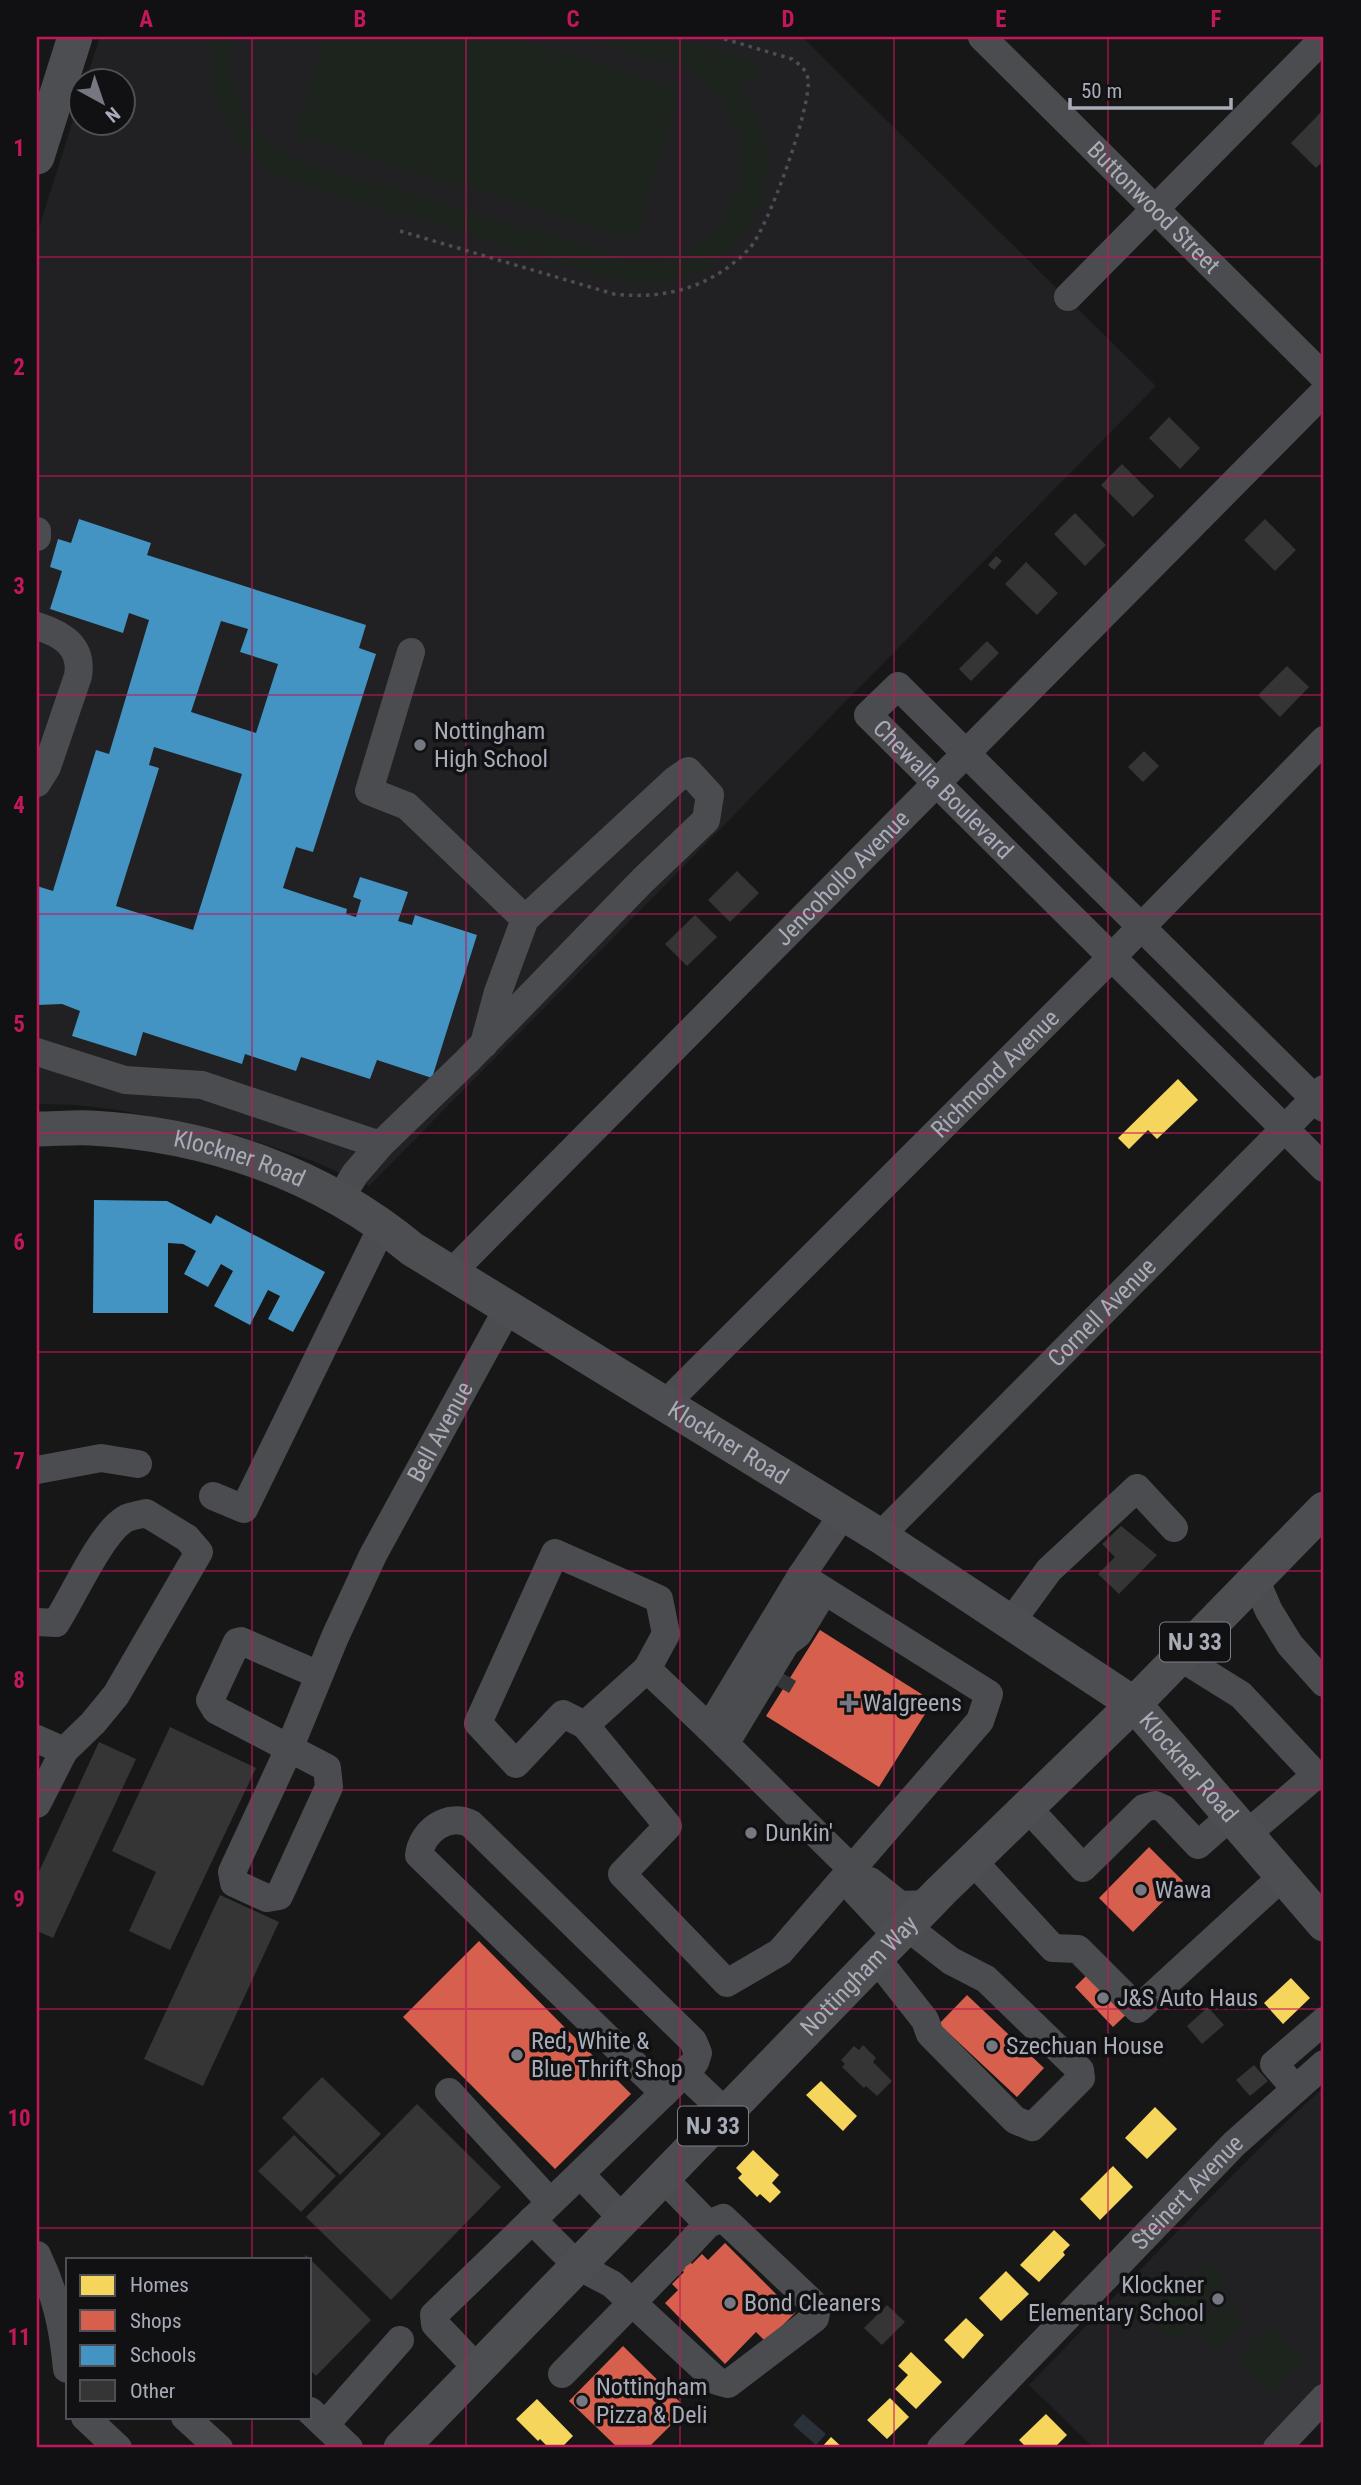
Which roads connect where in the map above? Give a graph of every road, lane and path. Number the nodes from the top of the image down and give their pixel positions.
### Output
1 (75, 37) edge
2 (718, 37) edge
3 (982, 37) edge
4 (1324, 38) edge
5 (37, 157) edge
6 (1155, 209) junction
7 (400, 231) dead end
8 (1068, 297) dead end
9 (1324, 377) edge
10 (1324, 392) edge
11 (37, 531) edge
12 (37, 537) edge
13 (37, 626) edge
14 (411, 652) dead end
15 (1324, 740) edge
16 (966, 753) junction
17 (37, 783) edge
18 (936, 783) junction
19 (525, 919) junction
20 (1142, 926) junction
21 (1112, 957) junction
22 (484, 1044) junction
23 (37, 1052) edge
24 (1321, 1098) edge
25 (37, 1129) edge
26 (1285, 1129) junction
27 (380, 1145) junction
28 (1324, 1168) edge
29 (340, 1199) junction
30 (383, 1225) junction
31 (451, 1273) junction
32 (508, 1308) junction
33 (665, 1404) junction
34 (138, 1464) dead end
35 (37, 1470) edge
36 (213, 1496) dead end
37 (1324, 1509) edge
38 (843, 1514) junction
39 (1174, 1528) dead end
40 (880, 1536) junction
41 (1255, 1579) junction
42 (812, 1583) junction
43 (37, 1622) edge
44 (1011, 1622) junction
45 (798, 1634) junction
46 (1180, 1657) junction
47 (647, 1669) junction
48 (319, 1675) junction
49 (1324, 1683) edge
50 (1134, 1704) junction
51 (585, 1725) junction
52 (37, 1739) edge
53 (723, 1741) junction
54 (289, 1749) junction
55 (64, 1751) junction
56 (1320, 1771) edge
57 (37, 1804) edge
58 (1027, 1807) junction
59 (1239, 1825) junction
60 (972, 1860) junction
61 (855, 1873) junction
62 (1283, 1876) junction
63 (1324, 1924) edge
64 (902, 1931) junction
65 (1324, 2021) edge
66 (1324, 2064) edge
67 (684, 2073) junction
68 (1296, 2089) junction
69 (449, 2092) dead end
70 (664, 2093) junction
71 (726, 2113) junction
72 (580, 2174) junction
73 (663, 2178) junction
74 (541, 2211) junction
75 (623, 2219) junction
76 (708, 2224) junction
77 (37, 2256) edge
78 (578, 2266) junction
79 (631, 2303) junction
80 (400, 2340) dead end
81 (66, 2356) edge
82 (478, 2368) junction
83 (562, 2374) dead end
84 (1324, 2398) edge
85 (86, 2418) edge
86 (186, 2418) edge
87 (317, 2418) edge
88 (118, 2448) edge
89 (219, 2448) edge
90 (349, 2448) edge
91 (401, 2448) edge
92 (941, 2448) edge
93 (1277, 2448) edge

1 - 5 main road
2 - 7 path
3 - 6 street, Buttonwood Street
4 - 6 street
6 - 8 street
6 - 9 street, Buttonwood Street
10 - 16 street, Jencohollo Avenue
11 - 12 street
13 - 17 street
14 - 19 street
15 - 20 street, Richmond Avenue
16 - 18 street, Jencohollo Avenue
16 - 18 street, Chewalla Boulevard
16 - 20 street, Chewalla Boulevard
18 - 21 street, Chewalla Boulevard
18 - 31 street, Jencohollo Avenue
19 - 22 street
19 - 22 street
20 - 21 street, Richmond Avenue
20 - 24 street, Chewalla Boulevard
21 - 26 street, Chewalla Boulevard
21 - 33 street, Richmond Avenue
22 - 27 street
23 - 27 street
24 - 26 street, Cornell Avenue
25 - 29 main road, Klockner Road
26 - 28 street, Chewalla Boulevard
26 - 40 street, Cornell Avenue
27 - 29 street
29 - 30 main road, Klockner Road
30 - 31 main road, Klockner Road
30 - 36 street
31 - 32 main road, Klockner Road
32 - 33 main road, Klockner Road
32 - 48 street, Bell Avenue
33 - 38 main road, Klockner Road
34 - 35 street
37 - 41 main road, Nottingham Way / NJ 33
38 - 40 main road, Klockner Road
38 - 42 street
39 - 44 street
40 - 44 main road, Klockner Road
41 - 46 main road, Nottingham Way / NJ 33
41 - 49 street
42 - 45 street
42 - 53 street
42 - 61 street
43 - 55 street
44 - 50 main road, Klockner Road
45 - 53 street
45 - 53 street
46 - 50 main road, Nottingham Way / NJ 33
46 - 56 street
47 - 51 street
47 - 51 street
47 - 53 street
48 - 54 street, Bell Avenue
48 - 54 street
50 - 58 main road, Nottingham Way / NJ 33
50 - 59 main road, Klockner Road
51 - 61 street
52 - 55 street
53 - 61 street
54 - 54 street
55 - 57 street
56 - 59 street
58 - 59 street
58 - 60 main road, Nottingham Way / NJ 33
59 - 62 main road, Klockner Road
60 - 62 street
60 - 64 main road, Nottingham Way / NJ 33
61 - 64 street
61 - 64 street
62 - 63 main road, Klockner Road
64 - 64 street
64 - 71 main road, Nottingham Way / NJ 33
65 - 68 street
66 - 68 street, Steinert Avenue
67 - 70 street
67 - 70 street
67 - 71 street
68 - 92 street, Steinert Avenue
69 - 74 street
70 - 72 street
71 - 73 main road, Nottingham Way / NJ 33
72 - 74 street
72 - 75 street
73 - 75 main road, Nottingham Way / NJ 33
73 - 76 street
74 - 78 street
74 - 82 street
75 - 78 main road, Nottingham Way / NJ 33
76 - 79 street
76 - 79 street
77 - 81 street
78 - 79 street
78 - 82 main road, Nottingham Way / NJ 33
79 - 83 street
80 - 87 street
82 - 91 main road, Nottingham Way / NJ 33
84 - 93 street
85 - 88 street
86 - 89 street
87 - 90 street

